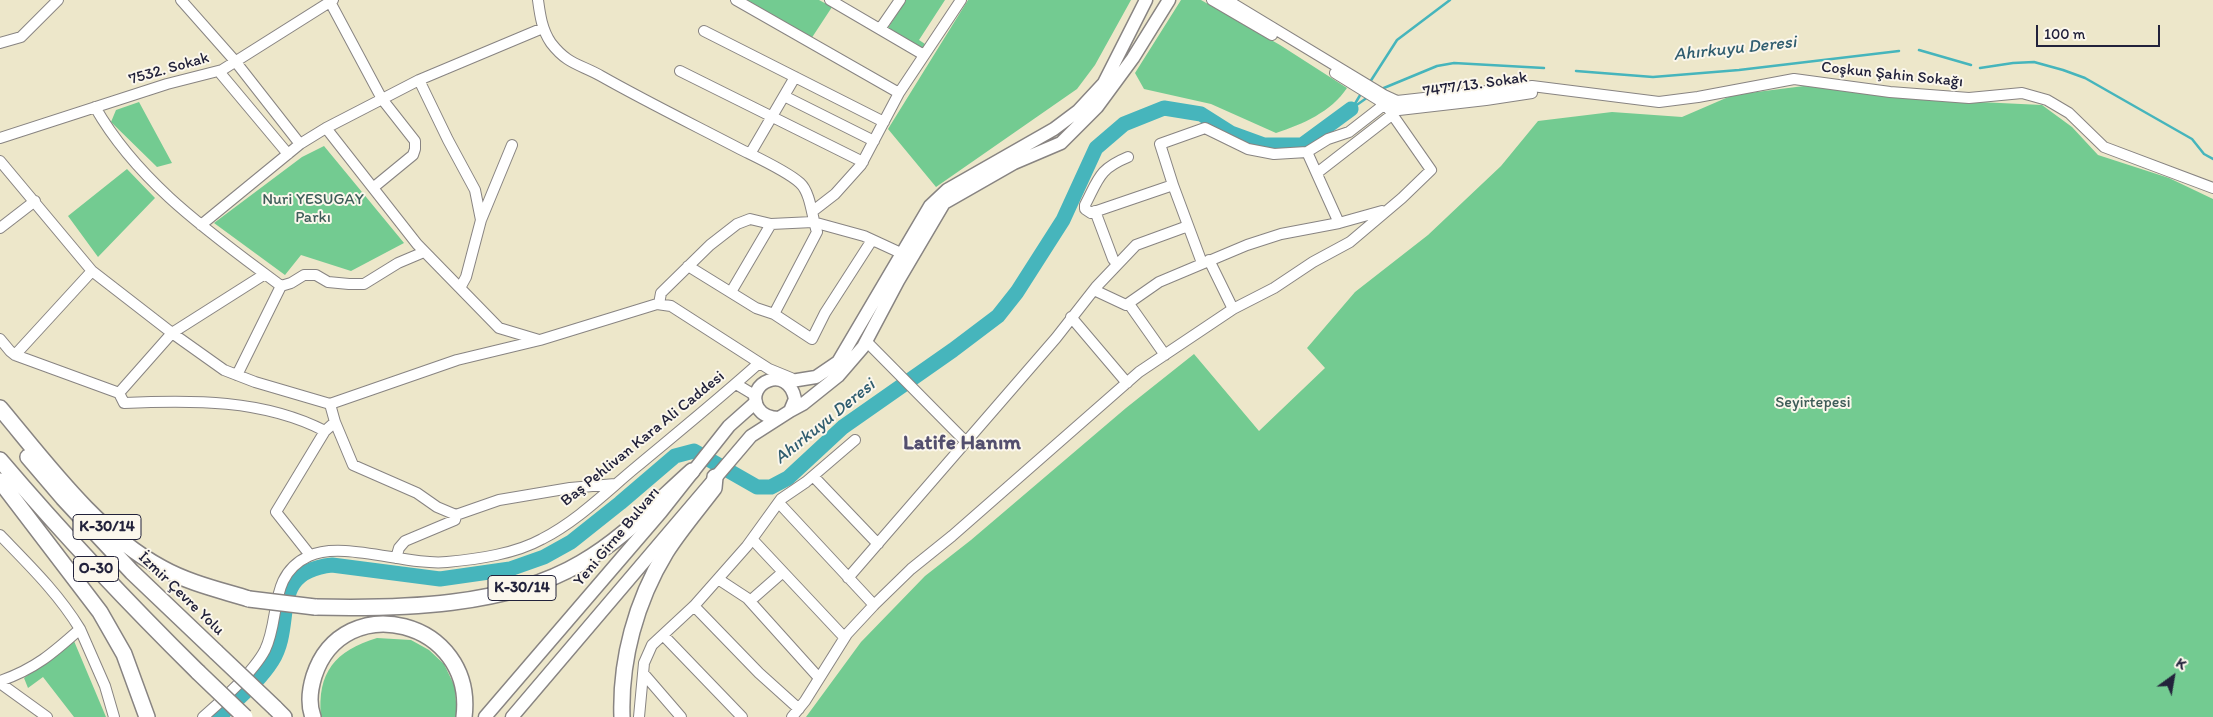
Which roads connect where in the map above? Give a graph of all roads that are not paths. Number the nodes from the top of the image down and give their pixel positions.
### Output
1 (58, 0) edge
2 (180, 0) edge
3 (538, 0) edge
4 (736, 0) edge
5 (830, 0) edge
6 (900, 0) edge
7 (961, 0) edge
8 (1146, 0) edge
9 (1169, 0) edge
10 (1212, 0) edge
11 (1227, 0) edge
12 (331, 1) edge
13 (543, 28) junction
14 (880, 29) junction
15 (704, 31) dead end
16 (0, 43) edge
17 (924, 55) junction
18 (235, 61) junction
19 (222, 70) junction
20 (680, 71) dead end
21 (795, 77) junction
22 (419, 80) junction
23 (1356, 82) junction
24 (1545, 88) joint
25 (899, 93) junction
26 (784, 96) junction
27 (382, 99) junction
28 (1382, 100) junction
29 (95, 107) junction
30 (1393, 114) junction
31 (773, 116) junction
32 (884, 122) junction
33 (326, 128) junction
34 (0, 138) edge
35 (874, 142) junction
36 (300, 144) junction
37 (512, 145) dead end
38 (1307, 152) junction
39 (288, 154) junction
40 (750, 154) junction
41 (1128, 157) dead end
42 (0, 161) edge
43 (863, 162) junction
44 (1317, 173) junction
45 (1173, 185) junction
46 (374, 187) junction
47 (2213, 188) edge
48 (34, 201) junction
49 (1388, 210) junction
50 (813, 211) junction
51 (1095, 211) junction
52 (481, 220) junction
53 (813, 222) junction
54 (1339, 222) junction
55 (771, 224) junction
56 (201, 225) junction
57 (1188, 226) junction
58 (0, 228) edge
59 (872, 240) junction
60 (424, 252) junction
61 (903, 254) junction
62 (1205, 261) junction
63 (1117, 264) junction
64 (688, 266) junction
65 (92, 271) junction
66 (265, 274) junction
67 (281, 286) junction
68 (460, 288) junction
69 (1094, 290) junction
70 (731, 292) junction
71 (660, 304) junction
72 (1129, 304) junction
73 (1233, 309) junction
74 (774, 314) junction
75 (1071, 317) junction
76 (172, 333) junction
77 (0, 339) edge
78 (540, 340) junction
79 (866, 341) junction
80 (15, 354) junction
81 (1165, 355) junction
82 (760, 363) junction
83 (237, 375) junction
84 (785, 379) junction
85 (1127, 383) junction
86 (736, 384) junction
87 (119, 393) junction
88 (756, 399) junction
89 (330, 404) junction
90 (0, 408) edge
91 (790, 411) junction
92 (779, 418) junction
93 (335, 422) junction
94 (0, 423) edge
95 (325, 431) junction
96 (855, 440) dead end
97 (965, 442) junction
98 (0, 460) edge
99 (695, 467) junction
100 (812, 476) junction
101 (715, 477) junction
102 (0, 481) edge
103 (615, 484) junction
104 (779, 503) junction
105 (456, 515) junction
106 (0, 535) edge
107 (752, 538) junction
108 (878, 544) junction
109 (310, 555) junction
110 (396, 558) junction
111 (783, 572) junction
112 (848, 578) junction
113 (718, 579) junction
114 (750, 601) junction
115 (874, 604) junction
116 (694, 606) junction
117 (80, 629) junction
118 (663, 636) junction
119 (844, 638) junction
120 (643, 673) junction
121 (818, 678) junction
122 (0, 682) edge
123 (279, 713) edge
124 (796, 713) edge
125 (146, 715) edge
126 (47, 717) edge
127 (114, 717) edge
128 (203, 717) edge
129 (245, 717) edge
130 (312, 717) edge
131 (464, 717) edge
132 (485, 717) edge
133 (512, 717) edge
134 (622, 717) edge
135 (639, 717) edge
136 (681, 717) edge
137 (742, 717) edge

1 - 16 street
2 - 18 street
3 - 13 street
4 - 25 street
5 - 14 street
6 - 14 street
7 - 17 street
8 - 61 main road
9 - 79 main road
10 - 23 street, 7477/13. Sokak
11 - 23 street, 7477/13. Sokak
12 - 18 street, 7532. Sokak
12 - 27 street
13 - 22 street
13 - 40 street
14 - 17 street
15 - 21 street
17 - 25 street
18 - 19 street, 7532. Sokak
18 - 36 street
19 - 29 street, 7532. Sokak
19 - 39 street
20 - 31 street
21 - 26 street
21 - 32 street
22 - 27 street
22 - 52 street
23 - 28 street, 7477/13. Sokak
24 - 28 street, 7477/13. Sokak
24 - 47 street, Coşkun Şahin Sokağı
25 - 32 street
26 - 31 street
26 - 35 street
27 - 33 street
27 - 46 street
28 - 30 street
28 - 38 street
29 - 34 street, 7532. Sokak
29 - 56 street
30 - 44 street
30 - 49 street
31 - 40 street
31 - 43 street
32 - 35 street
33 - 36 street
33 - 46 street
35 - 43 street
36 - 39 street
37 - 52 street
38 - 44 street
38 - 45 street
39 - 56 street
40 - 50 street
41 - 51 street
42 - 48 street
43 - 50 street
44 - 54 street
45 - 51 street
45 - 57 street
46 - 60 street
48 - 58 street
48 - 65 street
49 - 54 street
49 - 73 street
50 - 53 street
51 - 63 street
52 - 68 street
53 - 55 street
53 - 59 street
53 - 74 street
54 - 62 street
55 - 64 street
55 - 70 street
56 - 66 street
57 - 62 street
57 - 63 street
59 - 61 street
59 - 74 street
60 - 67 street
60 - 68 street
61 - 84 main road
62 - 72 street
62 - 73 street
63 - 69 street
64 - 70 street
64 - 71 street
65 - 76 street
65 - 80 street
66 - 67 street
66 - 76 street
67 - 83 street
68 - 78 street
69 - 72 street
69 - 75 street
70 - 74 street
71 - 78 street
71 - 82 street
72 - 81 street
73 - 81 street
75 - 85 street
75 - 97 street
76 - 83 street
76 - 87 street
77 - 80 street
78 - 89 street
79 - 91 main road
79 - 97 street
80 - 87 street
81 - 85 street
82 - 84 street
82 - 86 street, Baş Pehlivan Kara Ali Caddesi
83 - 89 street
84 - 88 main road
84 - 91 main road
85 - 115 street
86 - 88 street
86 - 103 street, Baş Pehlivan Kara Ali Caddesi
87 - 95 street
88 - 92 main road
88 - 99 main road, Yeni Girne Bulvarı
89 - 93 street
90 - 99 highway, K-30/14, bridge
91 - 92 main road
92 - 101 main road
93 - 95 street
93 - 105 street
94 - 123 highway, İzmir Çevre Yolu / O-30, bridge
95 - 109 street
96 - 100 street
97 - 108 street
98 - 129 highway, O-30, bridge
99 - 132 main road, Yeni Girne Bulvarı
100 - 104 street
100 - 108 street
101 - 133 main road
101 - 134 highway
102 - 125 highway, K-30/14
103 - 105 street
103 - 110 street, Baş Pehlivan Kara Ali Caddesi
104 - 107 street
104 - 112 street
105 - 110 street
106 - 117 street
107 - 111 street
107 - 113 street
108 - 112 street
109 - 110 street, Baş Pehlivan Kara Ali Caddesi
109 - 128 street, Baş Pehlivan Kara Ali Caddesi
111 - 114 street
111 - 119 street
112 - 115 street
113 - 114 street
113 - 116 street
114 - 121 street
115 - 119 street
116 - 118 street
116 - 124 street
117 - 122 street
117 - 127 street
118 - 120 street
118 - 137 street
119 - 121 street
120 - 135 street
120 - 136 street
121 - 124 street
122 - 126 street
130 - 131 highway

